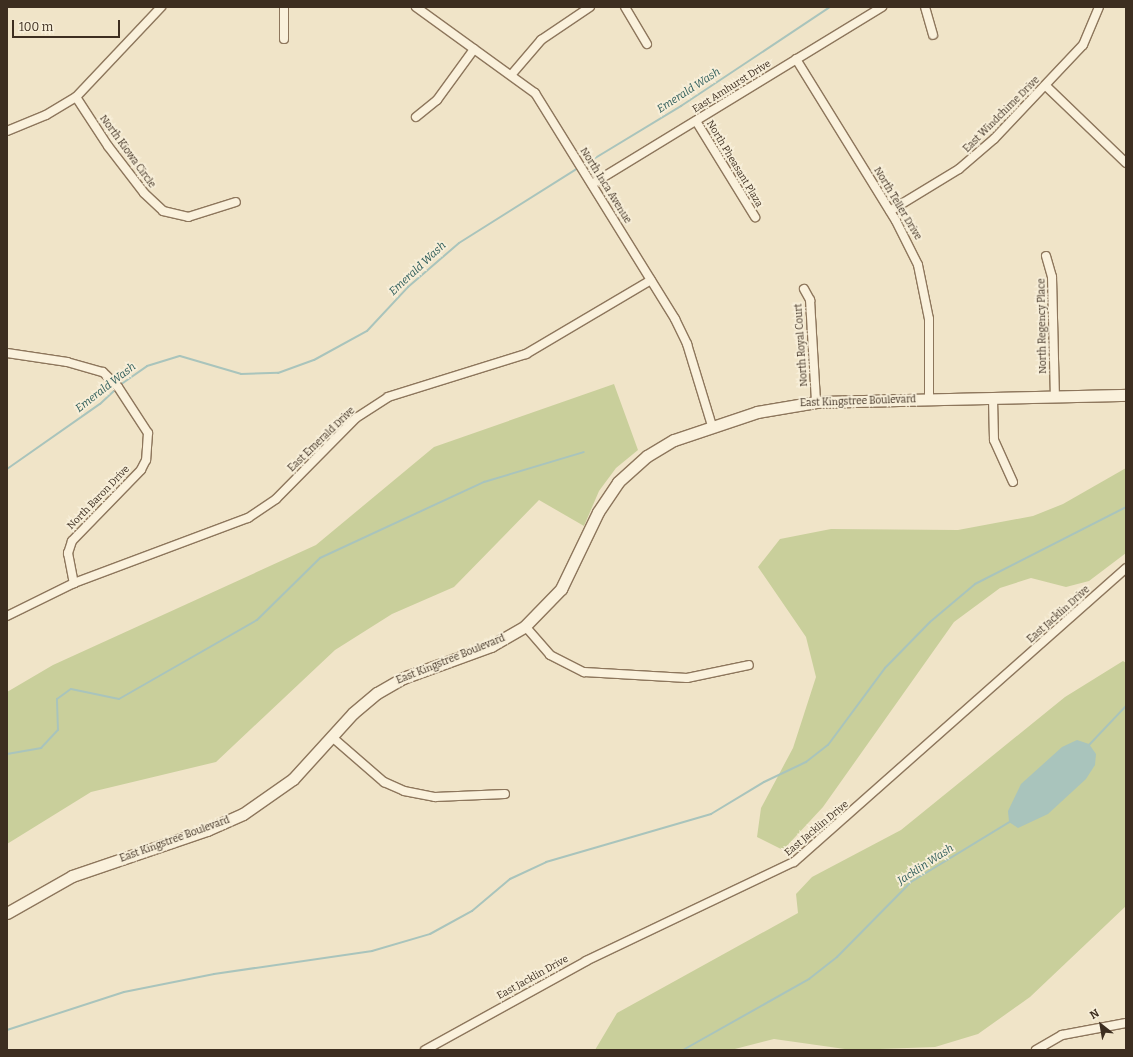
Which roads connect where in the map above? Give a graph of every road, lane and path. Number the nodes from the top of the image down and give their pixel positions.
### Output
1 (161, 7) edge
2 (284, 7) edge
3 (416, 7) edge
4 (590, 7) edge
5 (625, 7) edge
6 (882, 7) edge
7 (925, 7) edge
8 (1099, 7) edge
9 (933, 35) dead end
10 (284, 39) dead end
11 (647, 44) dead end
12 (474, 49) junction
13 (796, 59) junction
14 (512, 74) junction
15 (1046, 86) junction
16 (76, 97) junction
17 (416, 117) dead end
18 (696, 121) junction
19 (7, 132) edge
20 (1126, 163) edge
21 (592, 184) junction
22 (236, 202) dead end
23 (890, 212) junction
24 (755, 216) dead end
25 (1046, 256) dead end
26 (651, 280) junction
27 (804, 289) dead end
28 (7, 353) edge
29 (1126, 395) edge
30 (1055, 398) junction
31 (993, 399) junction
32 (930, 400) junction
33 (816, 402) junction
34 (712, 426) junction
35 (1014, 482) dead end
36 (1126, 568) edge
37 (74, 583) junction
38 (7, 616) edge
39 (525, 626) junction
40 (749, 665) dead end
41 (332, 737) junction
42 (505, 794) dead end
43 (7, 913) edge
44 (1126, 1024) edge
45 (425, 1050) edge
46 (1036, 1050) edge

1 - 16 street
2 - 10 street
3 - 12 street, North Inca Avenue
4 - 14 street
5 - 11 street
6 - 13 street, East Amhurst Drive
7 - 9 street
8 - 15 street, East Windchime Drive
12 - 14 street, North Inca Avenue
12 - 17 street
13 - 18 street, East Amhurst Drive
13 - 23 street, North Teller Drive
14 - 21 street, North Inca Avenue
15 - 20 street
15 - 23 street, East Windchime Drive
16 - 19 street
16 - 22 street, North Kiowa Circle
18 - 21 street, East Amhurst Drive
18 - 24 street, North Pheasant Plaza
21 - 26 street, North Inca Avenue
23 - 32 street, North Teller Drive
25 - 30 street, North Regency Place
26 - 34 street, North Inca Avenue
26 - 37 street, East Emerald Drive
27 - 33 street, North Royal Court
28 - 37 street, North Baron Drive
29 - 30 street, East Kingstree Boulevard
30 - 31 street, East Kingstree Boulevard
31 - 32 street, East Kingstree Boulevard
31 - 35 street
32 - 33 street, East Kingstree Boulevard
33 - 34 street, East Kingstree Boulevard
34 - 39 street, East Kingstree Boulevard
36 - 45 street, East Jacklin Drive
37 - 38 street, East Emerald Drive
39 - 40 street
39 - 41 street, East Kingstree Boulevard
41 - 42 street
41 - 43 street, East Kingstree Boulevard
44 - 46 street

